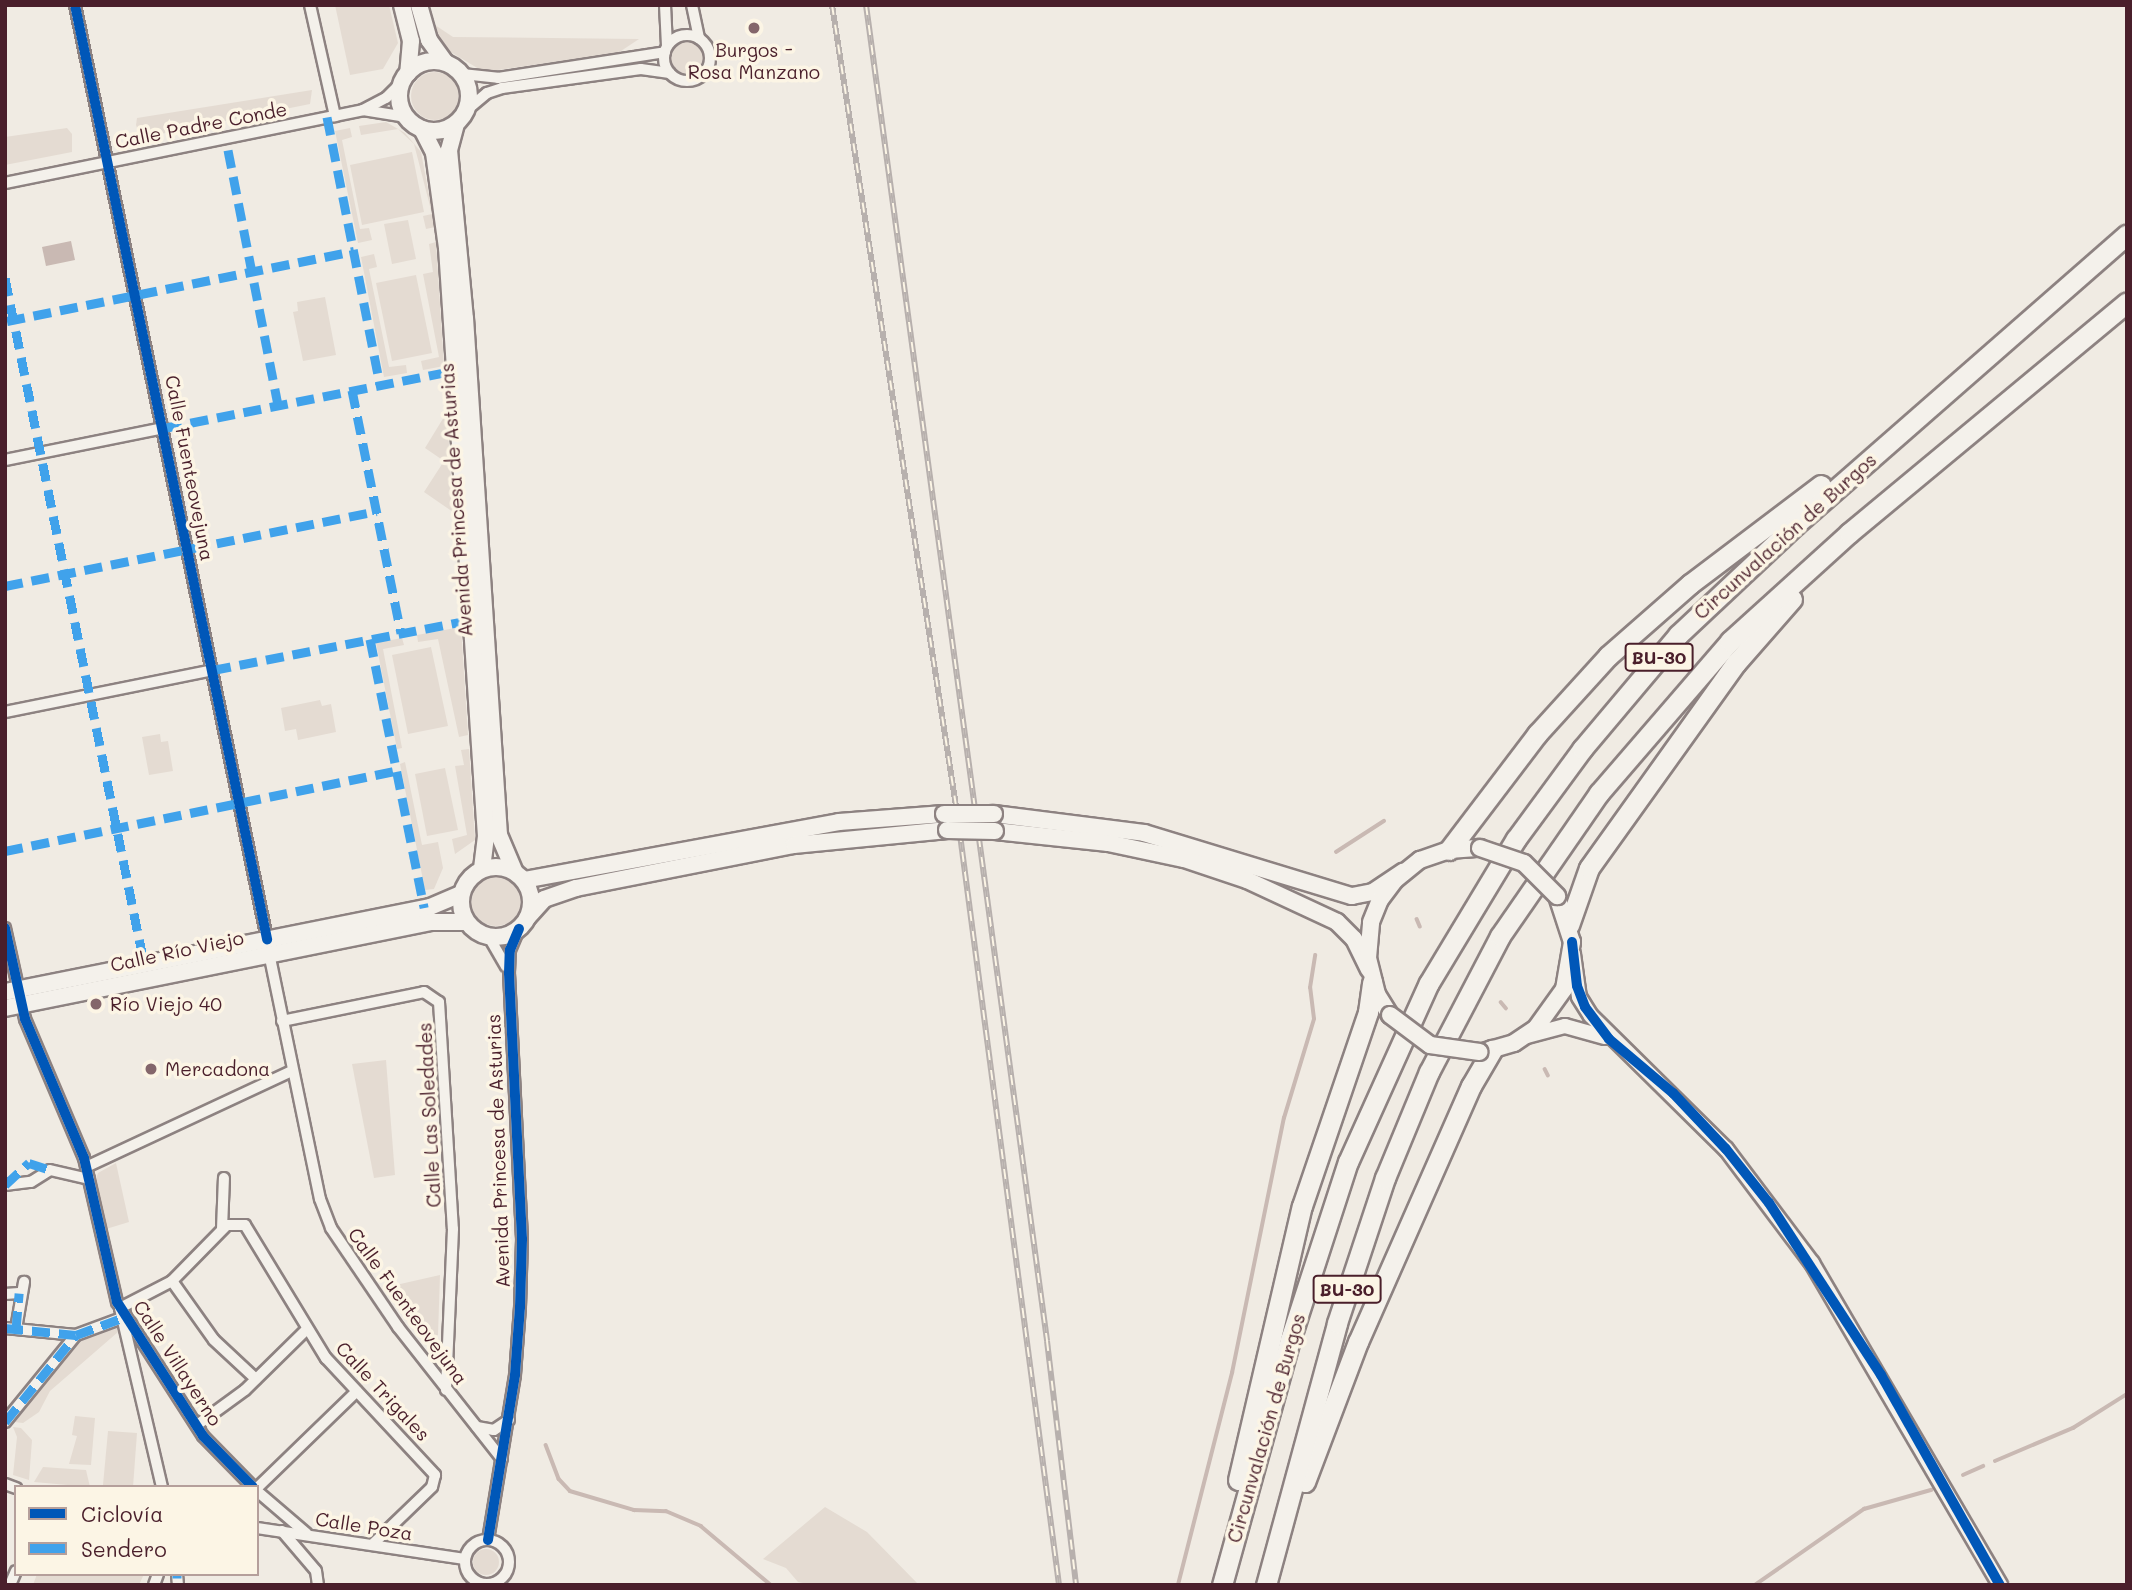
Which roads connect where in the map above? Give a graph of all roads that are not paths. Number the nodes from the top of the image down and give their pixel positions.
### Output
1 (75, 5) edge
2 (310, 5) edge
3 (402, 5) edge
4 (419, 5) edge
5 (665, 5) edge
6 (692, 5) edge
7 (699, 38) junction
8 (666, 49) junction
9 (445, 62) junction
10 (670, 73) junction
11 (462, 74) junction
12 (405, 77) junction
13 (474, 103) junction
14 (363, 110) junction
15 (335, 116) junction
16 (406, 117) junction
17 (456, 124) junction
18 (422, 129) junction
19 (110, 161) junction
20 (5, 183) edge
21 (2127, 234) edge
22 (2127, 302) edge
23 (2066, 353) junction
24 (1921, 413) junction
25 (163, 428) junction
26 (5, 460) edge
27 (213, 670) junction
28 (5, 712) edge
29 (945, 822) junction
30 (1449, 850) junction
31 (482, 869) junction
32 (1403, 872) junction
33 (519, 875) junction
34 (460, 894) junction
35 (466, 922) junction
36 (524, 923) junction
37 (5, 928) edge
38 (1570, 934) junction
39 (489, 937) junction
40 (268, 946) junction
41 (509, 973) junction
42 (1371, 976) junction
43 (12, 999) edge
44 (282, 1021) junction
45 (1524, 1038) junction
46 (1609, 1039) junction
47 (1486, 1051) junction
48 (292, 1071) junction
49 (86, 1167) junction
50 (225, 1178) dead end
51 (89, 1180) junction
52 (5, 1185) edge
53 (222, 1228) junction
54 (172, 1281) junction
55 (24, 1282) dead end
56 (19, 1293) junction
57 (5, 1294) edge
58 (121, 1313) junction
59 (11, 1329) edge
60 (307, 1329) junction
61 (76, 1335) junction
62 (256, 1379) junction
63 (446, 1390) junction
64 (357, 1391) junction
65 (509, 1420) junction
66 (5, 1422) edge
67 (197, 1425) junction
68 (477, 1427) junction
69 (502, 1459) junction
70 (162, 1485) edge
71 (252, 1485) edge
72 (259, 1486) edge
73 (259, 1492) edge
74 (259, 1528) edge
75 (282, 1531) junction
76 (308, 1535) junction
77 (488, 1540) junction
78 (372, 1545) junction
79 (464, 1559) junction
80 (318, 1582) edge
81 (478, 1584) edge
82 (1213, 1585) edge
83 (1222, 1585) edge
84 (1266, 1585) edge
85 (1273, 1585) edge
86 (2000, 1585) edge

1 - 19 street, Calle Fuenteovejuna
2 - 15 street
3 - 12 main road
4 - 9 main road
5 - 8 street
6 - 7 street
7 - 8 street
7 - 10 street
8 - 10 street
8 - 11 street
9 - 11 main road
9 - 12 main road
10 - 13 street
11 - 13 main road
12 - 14 street, Calle Padre Conde
12 - 16 main road
13 - 17 main road
14 - 15 street, Calle Padre Conde
14 - 16 street, Calle Padre Conde
15 - 19 street, Calle Padre Conde
16 - 18 main road
17 - 18 main road
17 - 33 main road, Avenida Princesa de Asturias
18 - 31 main road, Avenida Princesa de Asturias
19 - 20 street, Calle Padre Conde
19 - 25 street, Calle Fuenteovejuna
21 - 24 highway, Circunvalación de Burgos / BU-30
22 - 23 highway, Circunvalación de Burgos / BU-30
23 - 38 highway
23 - 84 highway, Circunvalación de Burgos / BU-30
24 - 30 highway
24 - 83 highway, Circunvalación de Burgos / BU-30
25 - 26 street
25 - 27 street, Calle Fuenteovejuna
27 - 28 street
27 - 40 street, Calle Fuenteovejuna
29 - 32 main road, bridge
29 - 33 main road
29 - 36 main road
29 - 42 main road, bridge
30 - 32 main road
30 - 38 main road, bridge
31 - 33 main road
31 - 34 main road
32 - 42 main road
33 - 36 main road
34 - 35 main road
34 - 40 main road, Calle Río Viejo
35 - 39 main road
35 - 40 main road, Calle Río Viejo
36 - 39 main road
36 - 41 street, Avenida Princesa de Asturias
37 - 43 street, Calle Villayerno
38 - 45 main road
38 - 46 street
39 - 41 street, Avenida Princesa de Asturias
40 - 43 main road, Calle Río Viejo
40 - 44 street, Calle Fuenteovejuna
41 - 65 street, Avenida Princesa de Asturias
42 - 47 main road, bridge
42 - 82 highway
43 - 49 street, Calle Villayerno
44 - 48 street, Calle Fuenteovejuna
44 - 63 street, Calle Las Soledades
45 - 46 street
45 - 47 main road
46 - 86 street
47 - 85 highway
48 - 49 street
48 - 63 street, Calle Fuenteovejuna
49 - 51 street, Calle Villayerno
50 - 53 street
51 - 52 street
51 - 58 street, Calle Villayerno
53 - 54 street
53 - 60 street, Calle Trigales
54 - 58 street
54 - 62 street
55 - 56 street
56 - 57 street
56 - 59 street
58 - 61 street
58 - 67 street, Calle Villayerno
58 - 70 street
59 - 61 street
60 - 62 street
60 - 64 street, Calle Trigales
61 - 66 street
62 - 67 street
63 - 68 street, Calle Fuenteovejuna
64 - 72 street
64 - 78 street, Calle Trigales
65 - 68 street
65 - 69 street, Avenida Princesa de Asturias
67 - 71 street, Calle Villayerno
68 - 69 street, Calle Fuenteovejuna
69 - 77 street, Avenida Princesa de Asturias
73 - 76 street, Calle Villayerno
74 - 75 street, Calle Poza
75 - 76 street, Calle Poza
75 - 80 street
76 - 78 street, Calle Poza
77 - 79 street
77 - 81 street
78 - 79 street, Calle Poza
79 - 81 street

